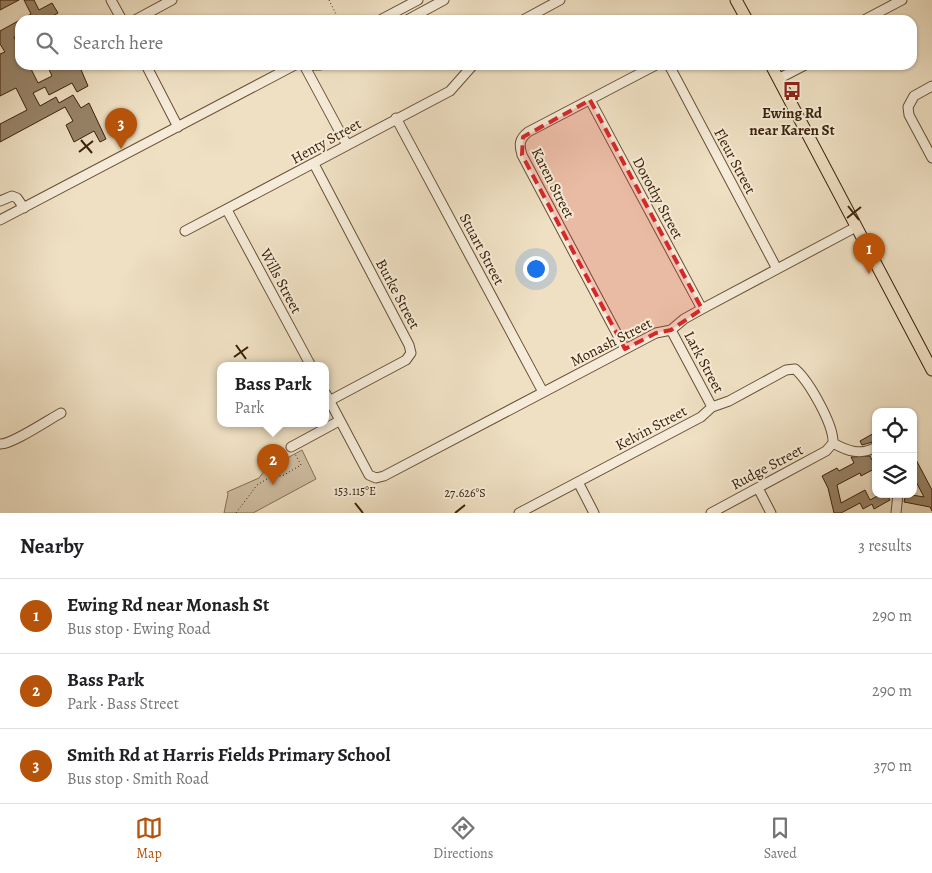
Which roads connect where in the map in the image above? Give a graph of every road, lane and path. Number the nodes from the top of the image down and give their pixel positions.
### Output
1 (112, 0) edge
2 (172, 0) edge
3 (329, 0) edge
4 (418, 0) edge
5 (444, 0) edge
6 (560, 0) edge
7 (736, 0) edge
8 (902, 0) edge
9 (120, 15) edge
10 (144, 15) edge
11 (336, 15) edge
12 (390, 15) edge
13 (416, 15) edge
14 (532, 15) edge
15 (742, 15) edge
16 (874, 15) edge
17 (149, 70) edge
18 (286, 70) edge
19 (307, 70) edge
20 (469, 70) edge
21 (647, 70) edge
22 (672, 70) edge
23 (774, 70) edge
24 (795, 70) edge
25 (778, 79) junction
26 (932, 86) edge
27 (590, 100) junction
28 (396, 118) junction
29 (178, 127) junction
30 (347, 145) junction
31 (932, 158) edge
32 (314, 164) junction
33 (0, 201) edge
34 (24, 208) junction
35 (226, 210) junction
36 (0, 220) edge
37 (856, 227) junction
38 (185, 231) dead end
39 (777, 269) junction
40 (702, 309) junction
41 (672, 330) junction
42 (625, 349) junction
43 (308, 362) edge
44 (932, 370) edge
45 (543, 392) junction
46 (329, 397) edge
47 (329, 402) edge
48 (712, 407) junction
49 (61, 413) dead end
50 (339, 421) junction
51 (329, 426) edge
52 (328, 427) edge
53 (833, 443) junction
54 (0, 444) edge
55 (291, 447) joint
56 (872, 449) edge
57 (578, 482) junction
58 (758, 488) junction
59 (898, 498) edge
60 (236, 513) edge
61 (519, 513) edge
62 (594, 513) edge
63 (711, 513) edge
64 (771, 513) edge
65 (896, 513) edge

1 - 9 street
2 - 10 street
3 - 11 path
4 - 12 street
5 - 13 street
6 - 14 street
7 - 15 main road
8 - 16 street
17 - 29 street
18 - 29 street
19 - 30 street
20 - 28 street, Henty Street
21 - 27 street, Karen Street
22 - 39 street, Fleur Street
23 - 25 main road
24 - 25 street
25 - 37 main road
26 - 31 street
27 - 40 street, Dorothy Street
27 - 42 street, Karen Street
28 - 30 street, Henty Street
28 - 45 street, Stuart Street
29 - 34 street
30 - 32 street, Henty Street
32 - 35 street, Henty Street
32 - 46 street, Burke Street
33 - 34 street
34 - 36 street
35 - 38 street, Henty Street
35 - 43 street, Wills Street
37 - 39 street, Monash Street
37 - 44 main road
39 - 40 street, Monash Street
40 - 41 street, Monash Street
41 - 42 street, Monash Street
41 - 48 street, Lark Street
42 - 45 street, Monash Street
45 - 50 street, Monash Street
47 - 50 street
48 - 53 street, Kelvin Street
48 - 57 street, Kelvin Street
49 - 54 street
50 - 51 street
52 - 55 street
53 - 56 street
53 - 58 street, Rudge Street
55 - 60 path
57 - 61 street, Kelvin Street
57 - 62 street
58 - 63 street, Rudge Street
58 - 64 street
59 - 65 street

